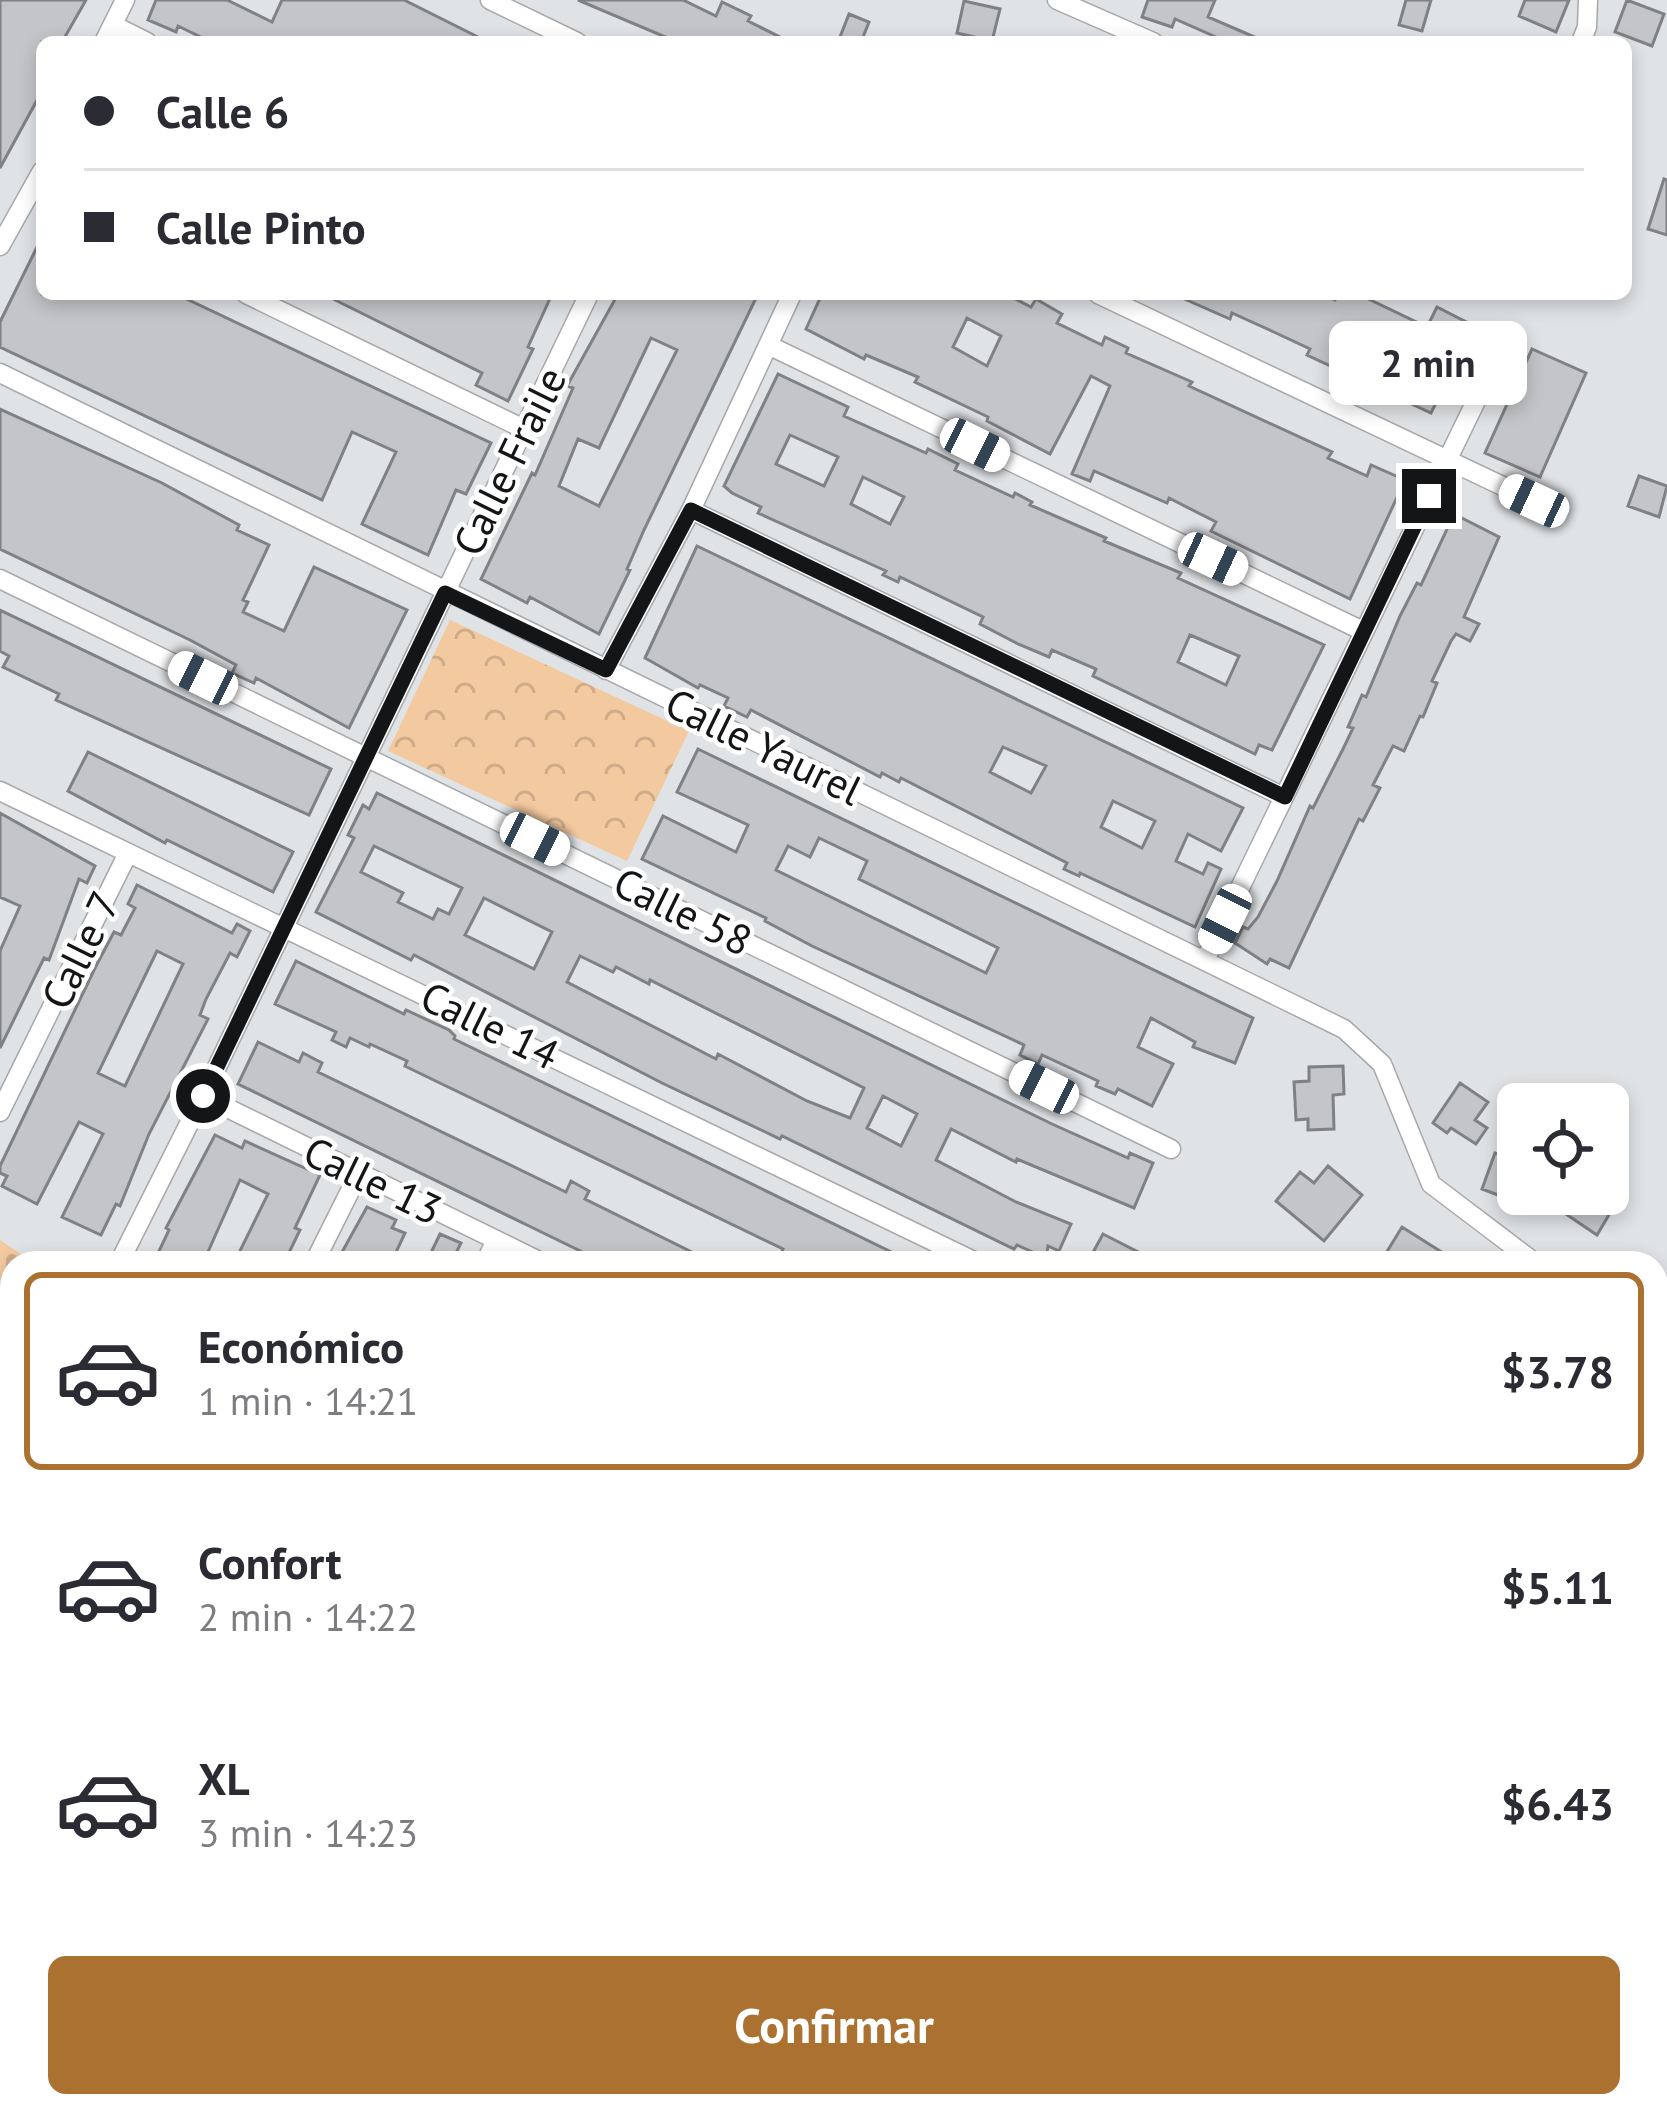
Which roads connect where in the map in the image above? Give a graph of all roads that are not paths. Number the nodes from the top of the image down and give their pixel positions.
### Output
1 (124, 0) edge
2 (490, 0) edge
3 (1057, 0) edge
4 (1588, 0) edge
5 (108, 34) edge
6 (565, 36) edge
7 (1139, 36) edge
8 (1584, 36) edge
9 (36, 194) edge
10 (0, 246) edge
11 (258, 300) edge
12 (586, 300) edge
13 (789, 300) edge
14 (1111, 300) edge
15 (1505, 341) dead end
16 (768, 345) junction
17 (0, 373) edge
18 (524, 429) junction
19 (1452, 463) junction
20 (1534, 501) dead end
21 (691, 510) junction
22 (0, 578) edge
23 (445, 593) junction
24 (1363, 631) junction
25 (606, 670) junction
26 (365, 757) junction
27 (0, 791) edge
28 (1285, 797) junction
29 (128, 853) junction
30 (284, 925) junction
31 (1205, 960) junction
32 (203, 1096) junction
33 (0, 1112) edge
34 (1172, 1149) dead end
35 (359, 1173) junction
36 (496, 1240) junction
37 (124, 1251) edge
38 (320, 1251) edge
39 (491, 1251) edge
40 (519, 1251) edge
41 (953, 1251) edge
42 (1519, 1251) edge

1 - 5 street
2 - 6 street
3 - 7 street
4 - 8 street
9 - 10 street
11 - 18 street
12 - 18 street, Calle Fraile
13 - 16 street
14 - 19 street
15 - 19 street
16 - 21 street
16 - 24 street
17 - 23 street, Calle Yaurel
18 - 23 street, Calle Fraile
19 - 20 street
19 - 24 street
21 - 25 street
21 - 28 street
22 - 26 street, Calle 58
23 - 25 street, Calle Yaurel
23 - 26 street, Calle Fraile
24 - 28 street
25 - 31 street, Calle Yaurel
26 - 30 street, Calle Fraile
26 - 34 street, Calle 58
27 - 29 street, Calle 14
28 - 31 street
29 - 30 street, Calle 14
29 - 33 street, Calle 7
30 - 32 street, Calle Fraile
30 - 41 street, Calle 14
31 - 42 street, Calle Yaurel
32 - 35 street, Calle 13
32 - 37 street, Calle Fraile
35 - 36 street, Calle 13
35 - 38 street
36 - 39 street
36 - 40 street, Calle 13

